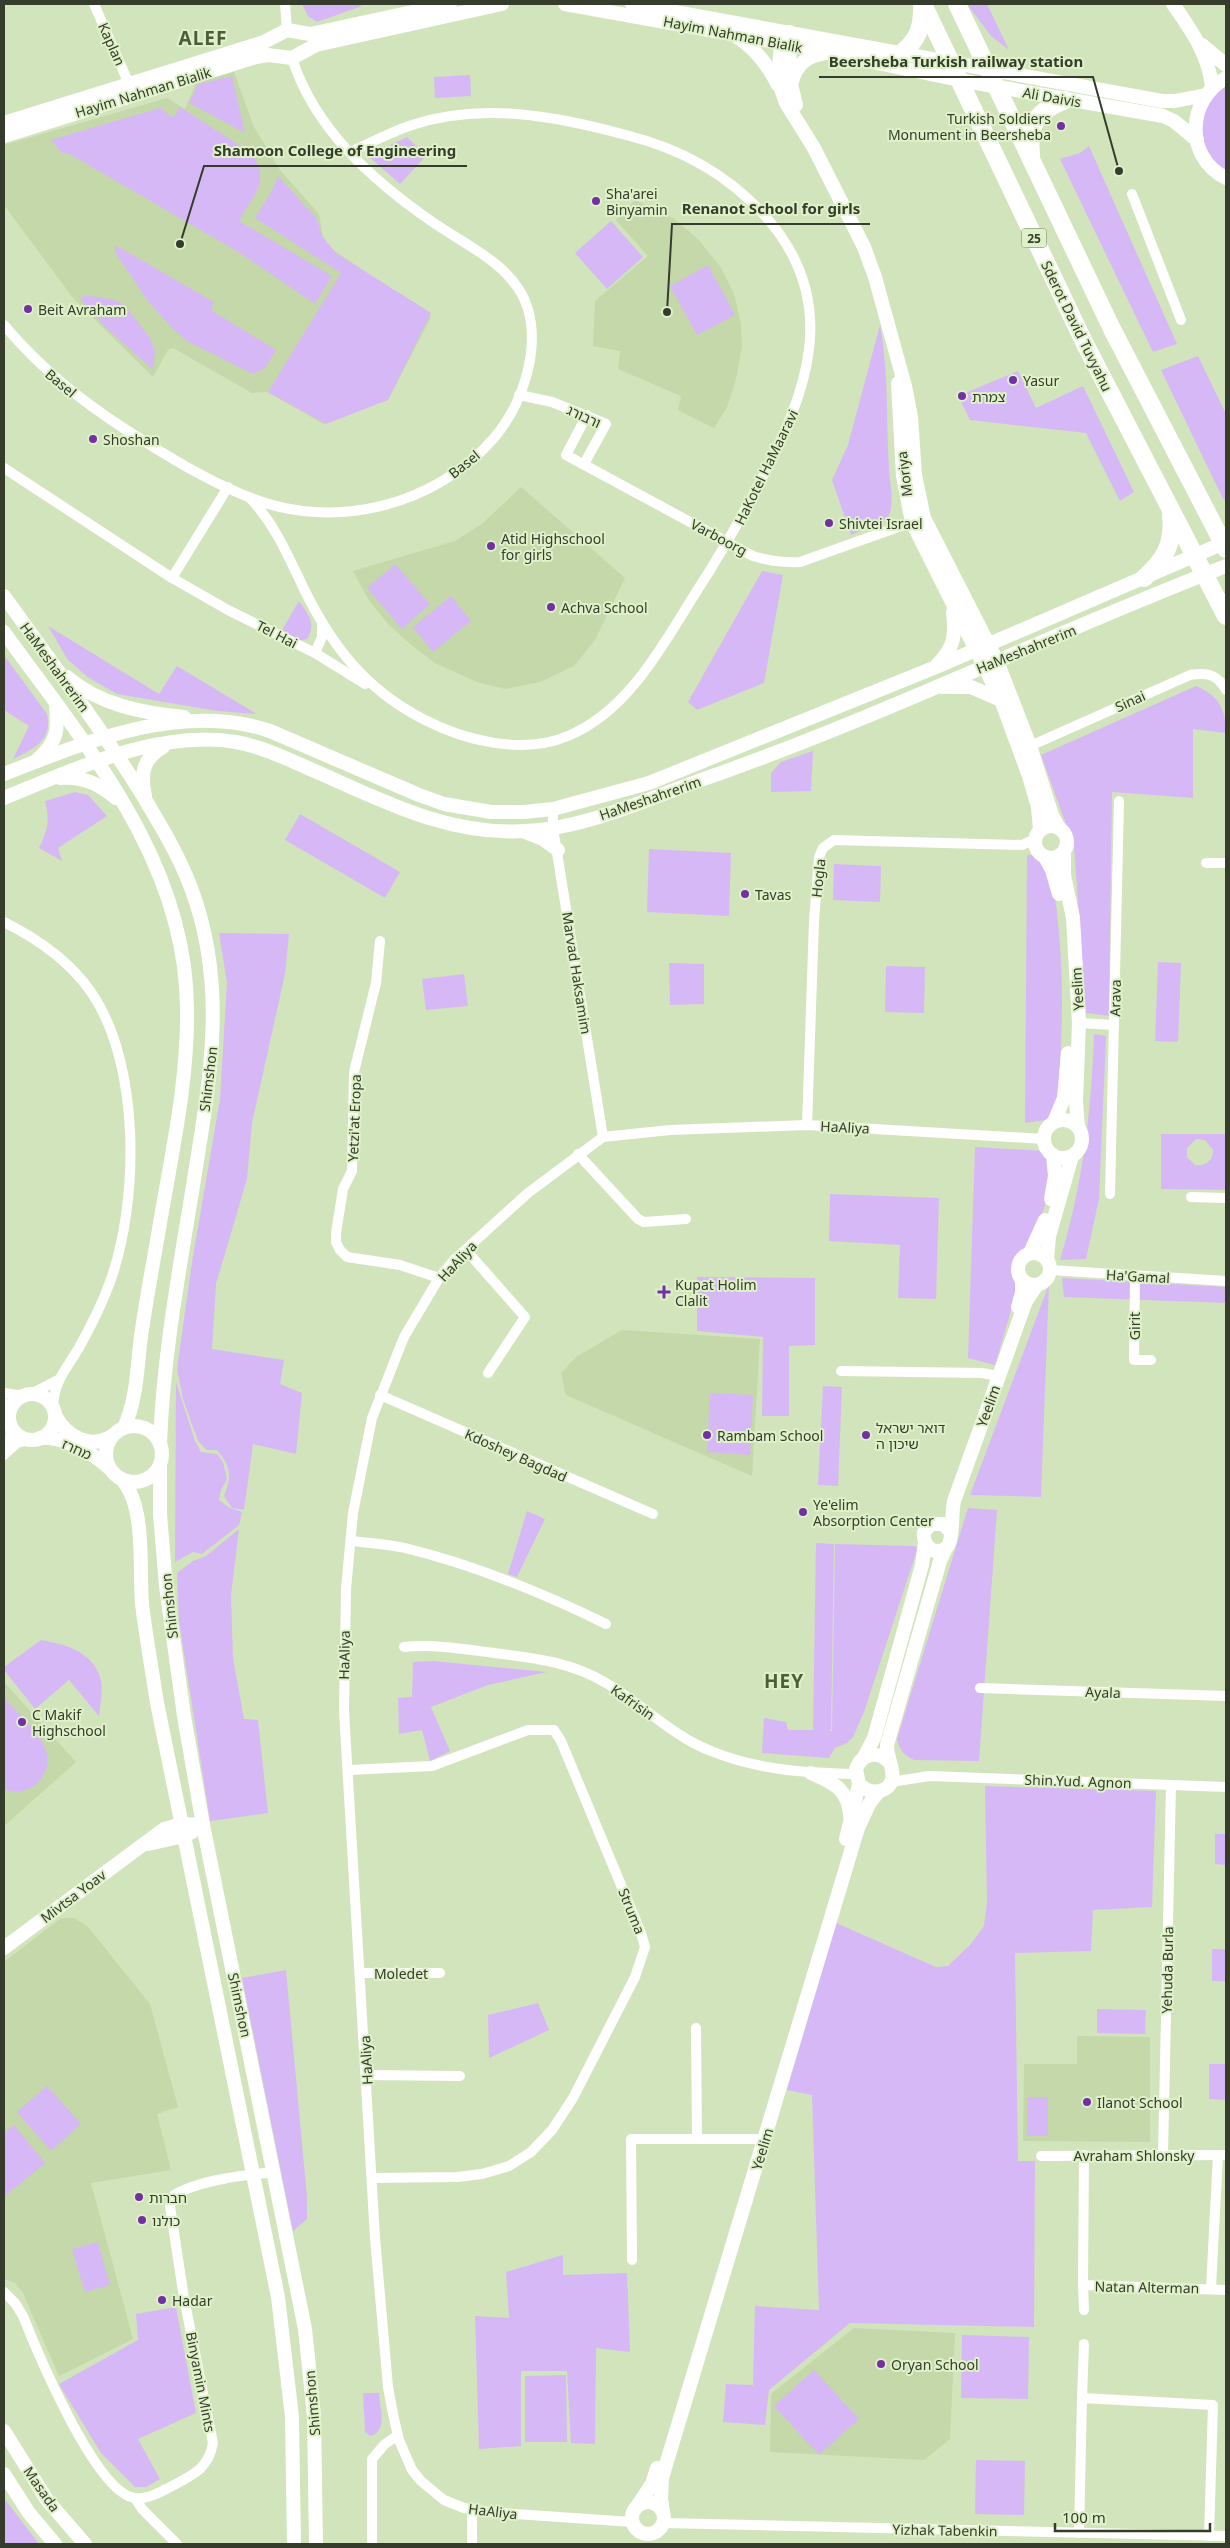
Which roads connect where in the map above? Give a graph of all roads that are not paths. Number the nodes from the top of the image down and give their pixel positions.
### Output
1 (94, 4) edge
2 (286, 4) edge
3 (450, 4) edge
4 (502, 4) edge
5 (565, 4) edge
6 (632, 4) edge
7 (922, 4) edge
8 (957, 4) edge
9 (1172, 4) edge
10 (287, 32) junction
11 (731, 33) junction
12 (1197, 39) junction
13 (787, 40) junction
14 (830, 53) junction
15 (900, 54) junction
16 (292, 56) junction
17 (951, 62) junction
18 (1226, 66) edge
19 (989, 68) junction
20 (1226, 78) edge
21 (959, 80) junction
22 (129, 84) junction
23 (998, 87) junction
24 (1209, 91) junction
25 (787, 93) junction
26 (1065, 100) junction
27 (4, 123) edge
28 (4, 136) edge
29 (1197, 140) junction
30 (350, 152) junction
31 (1032, 158) junction
32 (1226, 178) edge
33 (1132, 194) dead end
34 (1181, 320) dead end
35 (4, 325) edge
36 (520, 395) junction
37 (587, 415) junction
38 (584, 464) junction
39 (4, 468) edge
40 (228, 488) junction
41 (251, 499) junction
42 (1203, 504) junction
43 (1170, 510) junction
44 (918, 520) junction
45 (1226, 520) edge
46 (728, 542) junction
47 (1225, 545) edge
48 (1194, 556) junction
49 (1226, 566) edge
50 (1204, 575) junction
51 (172, 578) junction
52 (1144, 578) junction
53 (4, 596) edge
54 (952, 604) junction
55 (1226, 616) edge
56 (322, 624) junction
57 (4, 632) edge
58 (982, 647) junction
59 (315, 653) junction
60 (991, 663) junction
61 (54, 666) junction
62 (936, 667) junction
63 (931, 688) junction
64 (1226, 690) edge
65 (380, 693) junction
66 (1001, 700) junction
67 (56, 704) junction
68 (215, 719) junction
69 (106, 737) junction
70 (84, 744) junction
71 (168, 744) junction
72 (1030, 746) junction
73 (116, 753) junction
74 (96, 760) junction
75 (34, 762) junction
76 (4, 774) edge
77 (52, 778) junction
78 (4, 798) edge
79 (1119, 802) dead end
80 (147, 804) junction
81 (553, 809) junction
82 (127, 810) junction
83 (553, 828) junction
84 (1060, 828) junction
85 (524, 832) junction
86 (1037, 835) junction
87 (558, 850) junction
88 (1064, 851) junction
89 (1045, 857) junction
90 (1206, 863) dead end
91 (1226, 863) edge
92 (4, 922) edge
93 (380, 941) dead end
94 (1079, 1022) junction
95 (1114, 1025) junction
96 (1054, 1122) junction
97 (807, 1125) junction
98 (1078, 1127) junction
99 (603, 1137) junction
100 (1044, 1139) junction
101 (578, 1154) junction
102 (1053, 1155) junction
103 (1072, 1156) junction
104 (1110, 1194) dead end
105 (1191, 1197) dead end
106 (1226, 1198) edge
107 (686, 1219) dead end
108 (466, 1250) junction
109 (1030, 1253) junction
110 (1049, 1265) junction
111 (1134, 1276) junction
112 (439, 1278) junction
113 (1226, 1280) edge
114 (1022, 1281) junction
115 (1037, 1285) junction
116 (1151, 1360) dead end
117 (841, 1370) dead end
118 (488, 1373) dead end
119 (994, 1375) junction
120 (58, 1380) junction
121 (4, 1394) edge
122 (27, 1395) junction
123 (380, 1395) junction
124 (54, 1412) junction
125 (8, 1415) edge
126 (118, 1432) junction
127 (35, 1439) junction
128 (160, 1444) junction
129 (5, 1454) edge
130 (160, 1466) junction
131 (110, 1469) junction
132 (123, 1480) junction
133 (653, 1514) dead end
134 (933, 1523) junction
135 (950, 1531) junction
136 (352, 1541) junction
137 (925, 1544) junction
138 (946, 1548) junction
139 (606, 1624) dead end
140 (404, 1647) dead end
141 (980, 1688) dead end
142 (1226, 1696) edge
143 (864, 1757) junction
144 (348, 1770) junction
145 (891, 1771) junction
146 (811, 1773) junction
147 (857, 1779) junction
148 (1171, 1784) junction
149 (1226, 1787) edge
150 (879, 1791) junction
151 (850, 1822) junction
152 (203, 1826) junction
153 (183, 1830) junction
154 (4, 1948) edge
155 (361, 1973) junction
156 (440, 1973) dead end
157 (696, 2028) dead end
158 (367, 2075) junction
159 (460, 2076) dead end
160 (697, 2138) junction
161 (756, 2139) junction
162 (1084, 2155) junction
163 (1164, 2155) junction
164 (1222, 2155) edge
165 (1041, 2156) dead end
166 (274, 2172) junction
167 (252, 2174) junction
168 (372, 2178) junction
169 (632, 2260) dead end
170 (1083, 2285) junction
171 (1211, 2288) junction
172 (1226, 2290) edge
173 (4, 2292) edge
174 (1084, 2310) dead end
175 (1084, 2344) dead end
176 (1082, 2398) junction
177 (4, 2430) edge
178 (398, 2435) junction
179 (4, 2474) edge
180 (136, 2498) junction
181 (638, 2506) junction
182 (472, 2510) junction
183 (663, 2521) junction
184 (636, 2532) edge
185 (1079, 2533) junction
186 (1209, 2536) junction
187 (1226, 2536) edge
188 (55, 2544) edge
189 (85, 2544) edge
190 (177, 2544) edge
191 (294, 2544) edge
192 (316, 2544) edge
193 (372, 2544) edge
194 (472, 2544) edge
195 (653, 2544) edge

1 - 22 street, Kaplan
2 - 10 street
3 - 10 street, Hayim Nahman Bialik
4 - 16 street, Hayim Nahman Bialik
5 - 11 street, Hayim Nahman Bialik
6 - 13 street, Hayim Nahman Bialik
7 - 15 highway
7 - 17 highway, Sderot David Tuvyahu / 25
8 - 19 highway, 25
9 - 12 street
10 - 16 street
10 - 16 street
10 - 22 street, Hayim Nahman Bialik
11 - 13 street, Hayim Nahman Bialik
11 - 25 street
12 - 18 street
12 - 24 street
13 - 14 street, Hayim Nahman Bialik
13 - 15 street, Hayim Nahman Bialik
13 - 25 street, Moriya
14 - 21 street, Hayim Nahman Bialik
14 - 25 street
15 - 17 street, Hayim Nahman Bialik
16 - 28 street, Hayim Nahman Bialik
16 - 30 street, Basel
17 - 19 street, Hayim Nahman Bialik
17 - 21 highway, Sderot David Tuvyahu / 25
19 - 23 highway, 25
19 - 24 street, Ali Daivis
20 - 24 street
21 - 23 street, Ali Daivis
21 - 43 highway, Sderot David Tuvyahu / 25
22 - 27 street, Hayim Nahman Bialik
23 - 26 street, Ali Daivis
23 - 31 highway, 25
24 - 29 street
25 - 44 street, Moriya
26 - 29 street, Ali Daivis
26 - 31 highway
29 - 32 street
30 - 36 street, Basel
30 - 46 street, HaKotel HaMaaravi
31 - 42 highway, 25
33 - 34 street
35 - 40 street, Basel
36 - 37 street, ורבורג
36 - 41 street, Basel
37 - 38 street, Varboorg
37 - 38 street, ורבורג
38 - 46 street, Varboorg
39 - 51 street, Tel Hai
40 - 41 street, Basel
40 - 51 street
41 - 56 street, HaKotel HaMaaravi
42 - 45 highway
42 - 47 highway, 25
43 - 48 highway, Sderot David Tuvyahu / 25
43 - 52 highway
44 - 46 street, Varboorg
44 - 54 street, Moriya
44 - 58 street, Moriya
46 - 65 street, HaKotel HaMaaravi
47 - 48 street, HaMeshahrerim
48 - 50 highway, Sderot David Tuvyahu / 25
48 - 52 street, HaMeshahrerim
49 - 50 street, HaMeshahrerim
50 - 55 highway, Sderot David Tuvyahu / 25
50 - 60 street, HaMeshahrerim
51 - 59 street, Tel Hai
52 - 58 street, HaMeshahrerim
53 - 61 street, HaMeshahrerim
54 - 58 street, Moriya
54 - 62 street
56 - 59 street
56 - 65 street, HaKotel HaMaaravi
57 - 67 street, HaMeshahrerim
58 - 60 street, Moriya
58 - 62 street, HaMeshahrerim
59 - 65 street, Tel Hai
60 - 63 street, HaMeshahrerim
60 - 66 street
60 - 72 street
61 - 68 street
61 - 69 street, HaMeshahrerim
62 - 81 street, HaMeshahrerim
63 - 66 street
63 - 83 street, HaMeshahrerim
64 - 72 street, Sinai
66 - 86 street
67 - 70 street, HaMeshahrerim
67 - 75 street
68 - 69 street, HaMeshahrerim
68 - 81 street, HaMeshahrerim
69 - 70 street, HaMeshahrerim
69 - 73 street, Shimshon
70 - 74 street, HaMeshahrerim
70 - 75 street
71 - 73 street, HaMeshahrerim
71 - 80 street
71 - 85 street, HaMeshahrerim
72 - 84 street
73 - 74 street, HaMeshahrerim
73 - 80 street, Shimshon
74 - 77 street
74 - 82 street, Shimshon
75 - 76 street
77 - 78 street
77 - 82 street
79 - 95 street, Arava
80 - 128 street, Shimshon
81 - 83 street, Marvad Haksamim
82 - 126 street, Shimshon
83 - 85 street, HaMeshahrerim
83 - 87 street, Marvad Haksamim
84 - 86 street
84 - 88 street
85 - 87 street
86 - 89 street
86 - 97 street, Hogla
87 - 99 street, Marvad Haksamim
88 - 89 street
88 - 94 street, Yeelim
89 - 96 street, Yeelim
90 - 91 street
92 - 120 street
93 - 112 street, Yetzi'at Eropa
94 - 95 street
94 - 98 street, Yeelim
95 - 104 street, Arava
96 - 98 street
96 - 100 street
97 - 99 street, HaAliya
97 - 100 street, HaAliya
98 - 103 street
99 - 101 street, HaAliya
100 - 102 street
101 - 107 street
101 - 108 street, HaAliya
102 - 103 street
102 - 109 street
103 - 110 street
105 - 106 street
108 - 112 street, HaAliya
108 - 118 street
109 - 110 street
109 - 114 street
110 - 111 street, Ha'Gamal
110 - 115 street
111 - 113 street, Ha'Gamal
111 - 116 street, Girit
112 - 123 street, HaAliya
114 - 115 street
114 - 119 street, Yeelim
115 - 135 street, Yeelim
117 - 119 street, Yeelim
119 - 134 street, Yeelim
120 - 122 street
120 - 124 street
121 - 122 street
122 - 124 street
122 - 125 street
123 - 133 street, Kdoshey Bagdad
123 - 136 street, HaAliya
124 - 126 street, מחרז
124 - 127 street
125 - 127 street
125 - 129 street
126 - 128 street
126 - 131 street
127 - 129 street
127 - 131 street, מחרז
128 - 130 street
130 - 132 street
130 - 152 street, Shimshon
131 - 132 street
132 - 153 street, Shimshon
134 - 135 street
134 - 137 street
135 - 138 street
136 - 139 street
136 - 144 street, HaAliya
137 - 138 street
137 - 143 street
138 - 145 street
140 - 146 street, Kafrisin
141 - 142 street, Ayala
143 - 145 street
143 - 147 street
144 - 155 street, HaAliya
144 - 168 street, Struma
145 - 148 street, Shin.Yud. Agnon
145 - 150 street
146 - 147 street, Kafrisin
146 - 151 street
147 - 150 street
147 - 151 street, Yeelim
148 - 149 street, Shin.Yud. Agnon
148 - 163 street, Yehuda Burla
150 - 183 street, Yeelim
151 - 161 street, Yeelim
152 - 153 street, Mivtsa Yoav
152 - 166 street, Shimshon
153 - 154 street, Mivtsa Yoav
153 - 167 street, Shimshon
155 - 156 street, Moledet
155 - 158 street, HaAliya
157 - 160 street
158 - 159 street
158 - 168 street, HaAliya
160 - 161 street, Yeelim
160 - 169 street, Yeelim
161 - 181 street, Yeelim
162 - 163 street, Avraham Shlonsky
162 - 165 street, Avraham Shlonsky
162 - 170 street, Natan Alterman
163 - 164 street, Avraham Shlonsky
164 - 171 street, Natan Alterman
166 - 167 street, Binyamin Mints
166 - 192 street, Shimshon
167 - 180 street, Binyamin Mints
167 - 191 street, Shimshon
168 - 178 street, HaAliya
170 - 171 street, Natan Alterman
170 - 174 street, Natan Alterman
171 - 172 street, Natan Alterman
173 - 180 street
175 - 176 street
176 - 185 street
176 - 186 street
177 - 189 street, Masada
178 - 182 street, HaAliya
178 - 193 street
179 - 188 street, Masada
180 - 190 street
181 - 183 street
181 - 184 street
182 - 184 street, HaAliya
182 - 194 street
183 - 184 street
183 - 185 street, Yizhak Tabenkin
183 - 195 street
185 - 186 street, Yizhak Tabenkin
186 - 187 street, Yizhak Tabenkin

